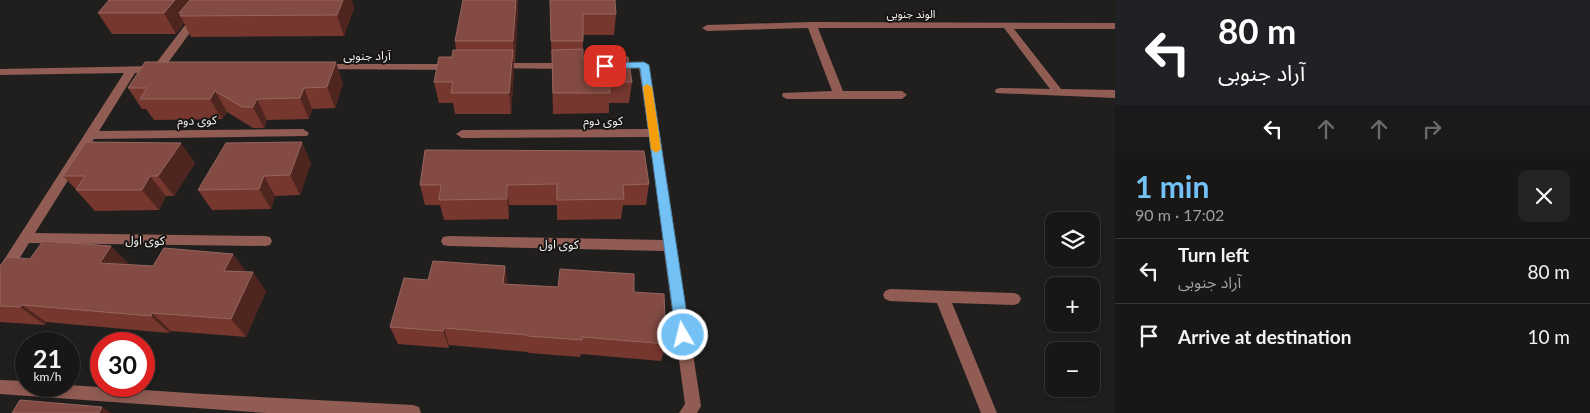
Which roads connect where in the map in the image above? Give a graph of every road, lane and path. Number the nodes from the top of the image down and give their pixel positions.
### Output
1 (209, 0) edge
2 (812, 25) junction
3 (1007, 26) junction
4 (1115, 26) edge
5 (707, 28) dead end
6 (465, 66) edge
7 (485, 66) edge
8 (575, 66) edge
9 (604, 66) edge
10 (306, 68) edge
11 (132, 69) junction
12 (0, 72) edge
13 (1000, 91) dead end
14 (1058, 92) junction
15 (1115, 94) edge
16 (787, 95) dead end
17 (839, 95) junction
18 (902, 95) dead end
19 (303, 133) dead end
20 (654, 133) junction
21 (462, 134) dead end
22 (91, 135) junction
23 (25, 238) junction
24 (265, 241) dead end
25 (448, 241) dead end
26 (670, 246) junction
27 (0, 278) edge
28 (890, 295) dead end
29 (942, 297) junction
30 (1014, 299) dead end
31 (0, 387) edge
32 (202, 408) edge
33 (690, 409) edge
34 (413, 413) edge
35 (989, 413) edge

1 - 11 street
2 - 3 street, الوند جنوبی
2 - 5 street, الوند جنوبی
2 - 17 street
3 - 4 street, الوند جنوبی
3 - 14 street
6 - 10 street, آراد جنوبی
7 - 8 street
9 - 20 street
11 - 12 street
11 - 22 street
13 - 14 street
14 - 15 street
16 - 17 street
17 - 18 street
19 - 22 street, کوی دوم
20 - 21 street, کوی دوم
20 - 26 street
22 - 23 street
23 - 24 street, کوی اول
23 - 27 street
25 - 26 street, کوی اول
26 - 33 street
28 - 29 street
29 - 30 street
29 - 35 street
31 - 32 street
32 - 34 street

